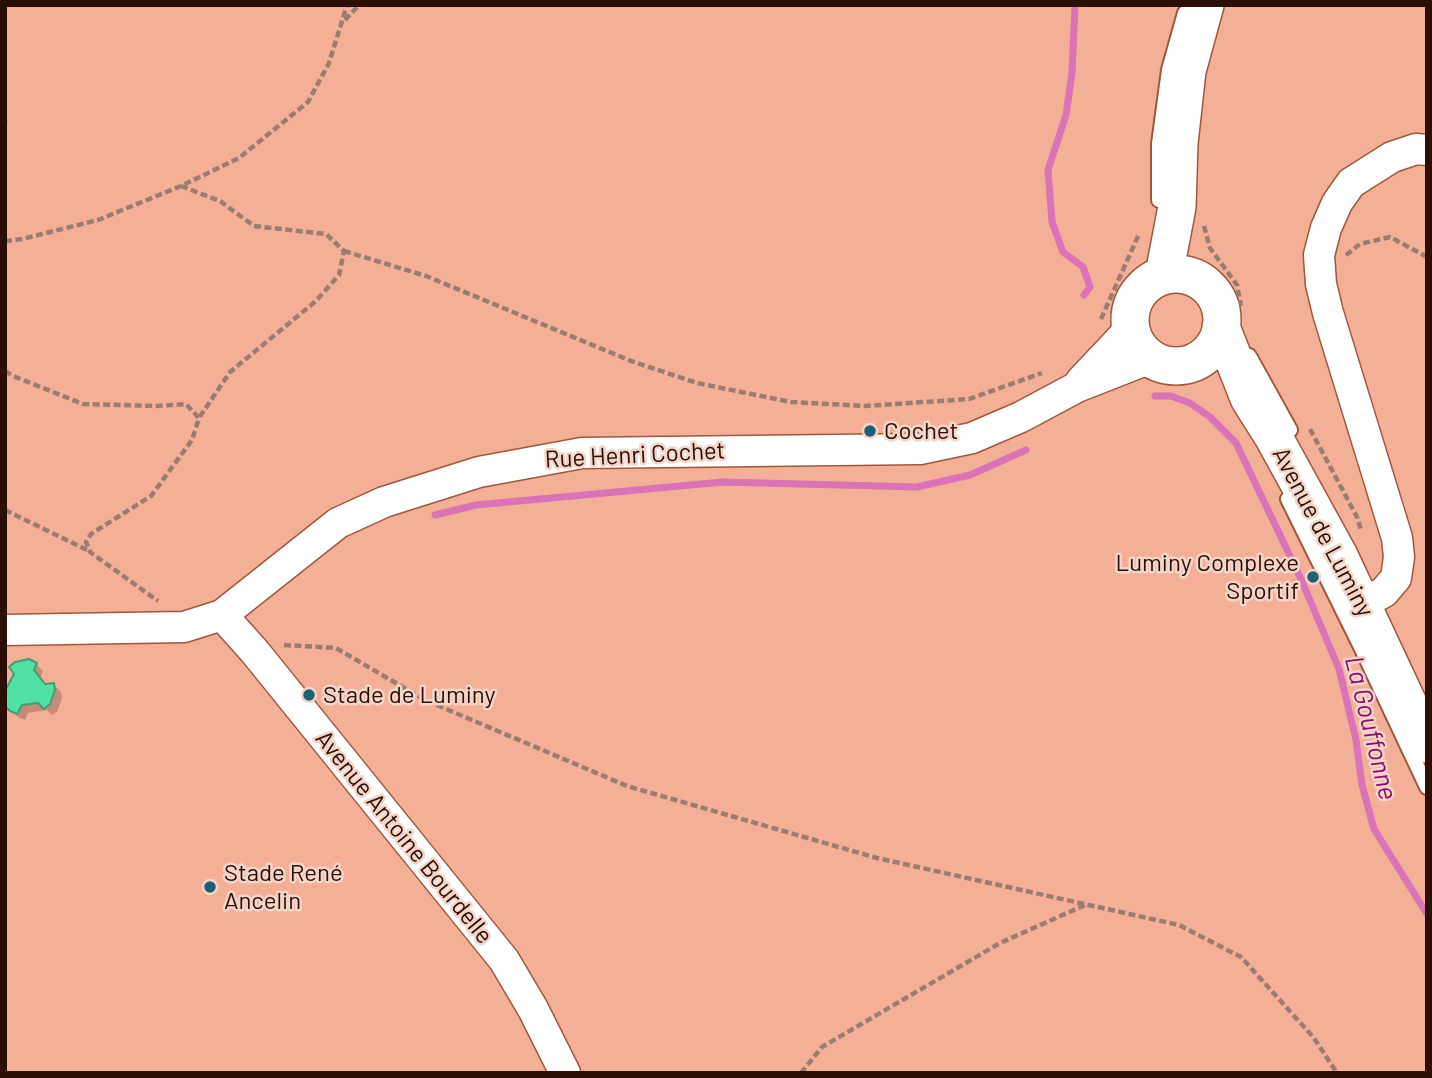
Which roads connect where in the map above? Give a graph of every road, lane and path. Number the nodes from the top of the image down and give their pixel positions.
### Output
1 (347, 5) edge
2 (359, 5) edge
3 (1187, 5) edge
4 (1205, 5) edge
5 (343, 22) junction
6 (1427, 150) edge
7 (181, 186) junction
8 (1174, 221) junction
9 (1143, 224) dead end
10 (5, 241) edge
11 (344, 251) junction
12 (1427, 257) edge
13 (1320, 275) junction
14 (1200, 297) junction
15 (1113, 328) junction
16 (1151, 358) junction
17 (1196, 361) junction
18 (5, 371) edge
19 (1047, 371) dead end
20 (1077, 387) junction
21 (1249, 398) junction
22 (199, 418) junction
23 (1290, 431) junction
24 (5, 510) edge
25 (1337, 520) dead end
26 (1351, 547) junction
27 (90, 552) junction
28 (1362, 604) junction
29 (222, 615) junction
30 (184, 627) junction
31 (5, 630) edge
32 (255, 652) junction
33 (1427, 744) edge
34 (1427, 787) edge
35 (1085, 905) junction
36 (565, 1073) edge
37 (801, 1073) edge
38 (1337, 1073) edge

1 - 5 path
2 - 5 path
3 - 8 lane
4 - 8 street
5 - 7 path
6 - 13 street
7 - 10 path
7 - 11 path
8 - 14 street
8 - 14 path
9 - 15 path
11 - 19 path
11 - 22 path
12 - 13 path
13 - 28 street
14 - 15 street
14 - 17 street
14 - 21 street, Avenue de Luminy
14 - 23 lane
15 - 16 street
15 - 20 street, Rue Henri Cochet
16 - 17 street
16 - 20 street, Rue Henri Cochet
17 - 21 street, Avenue de Luminy
18 - 22 path
20 - 29 street, Rue Henri Cochet
21 - 23 street, Avenue de Luminy
22 - 27 path
23 - 26 street, Avenue de Luminy
23 - 26 path
23 - 34 lane
24 - 27 path
25 - 26 lane
26 - 28 street, Avenue de Luminy
27 - 30 path
28 - 33 street, Avenue de Luminy
29 - 30 street
29 - 32 street, Avenue Antoine Bourdelle
30 - 31 street
32 - 35 path
32 - 36 street, Avenue Antoine Bourdelle
35 - 37 path
35 - 38 path

